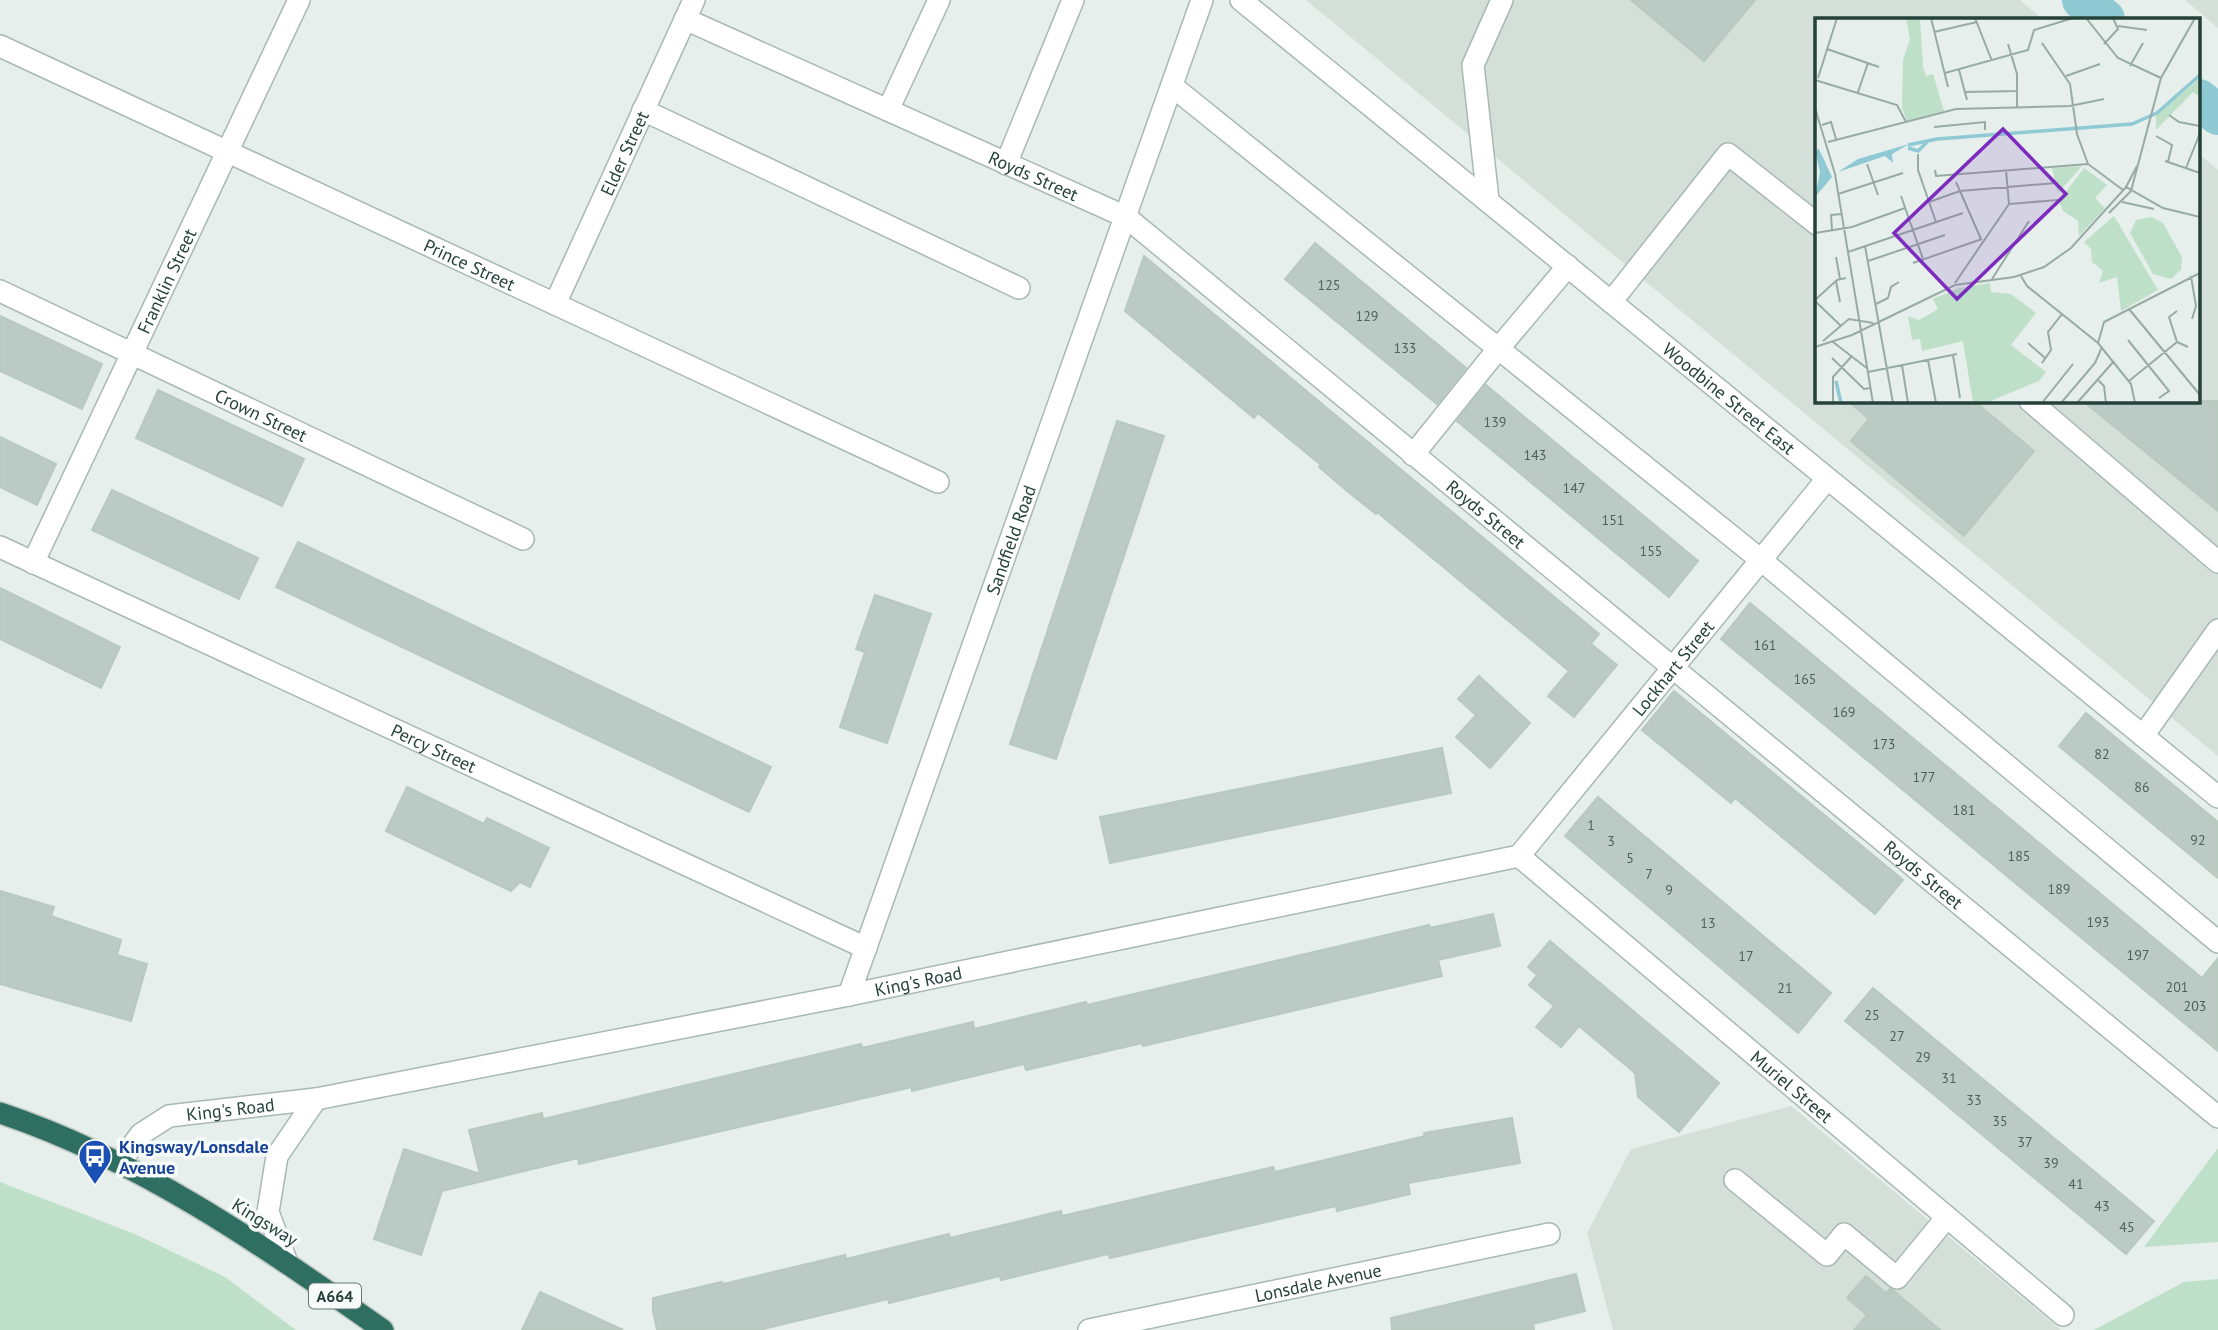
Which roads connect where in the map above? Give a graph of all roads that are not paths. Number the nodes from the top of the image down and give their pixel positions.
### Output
1 (299, 0) edge
2 (939, 0) edge
3 (1073, 0) edge
4 (1202, 0) edge
5 (1241, 0) edge
6 (1502, 0) edge
7 (689, 10) edge
8 (0, 46) edge
9 (1172, 86) junction
10 (643, 110) junction
11 (888, 110) junction
12 (228, 152) junction
13 (1006, 164) junction
14 (1488, 200) junction
15 (1126, 217) junction
16 (1815, 222) edge
17 (1568, 266) junction
18 (1019, 288) dead end
19 (0, 291) edge
20 (1611, 302) junction
21 (555, 304) junction
22 (1498, 349) junction
23 (132, 354) junction
24 (2031, 402) edge
25 (1413, 455) junction
26 (1827, 479) junction
27 (938, 482) dead end
28 (523, 539) dead end
29 (0, 547) edge
30 (1761, 560) junction
31 (2218, 562) edge
32 (33, 563) junction
33 (2218, 630) edge
34 (1672, 669) junction
35 (2143, 736) junction
36 (2218, 797) edge
37 (1519, 856) junction
38 (2218, 942) edge
39 (866, 948) junction
40 (849, 995) junction
41 (316, 1099) junction
42 (0, 1113) edge
43 (2218, 1117) edge
44 (120, 1162) junction
45 (1735, 1180) dead end
46 (1947, 1217) junction
47 (1549, 1234) dead end
48 (287, 1263) junction
49 (2063, 1315) dead end
50 (383, 1330) edge
51 (1089, 1330) edge

1 - 12 street, Franklin Street
2 - 11 street
3 - 13 street
4 - 9 street, Sandfield Road
5 - 14 street, Woodbine Street East
6 - 14 street
7 - 10 street, Elder Street
7 - 11 street, Royds Street
8 - 12 street, Prince Street
9 - 15 street, Sandfield Road
9 - 22 street
10 - 18 street
10 - 21 street, Elder Street
11 - 13 street, Royds Street
12 - 21 street, Prince Street
12 - 23 street, Franklin Street
13 - 15 street, Royds Street
14 - 17 street, Woodbine Street East
15 - 25 street, Royds Street
15 - 39 street, Sandfield Road
16 - 20 street
17 - 20 street, Woodbine Street East
17 - 22 street
19 - 23 street, Crown Street
20 - 26 street, Woodbine Street East
21 - 27 street, Prince Street
22 - 25 street
22 - 30 street
23 - 28 street, Crown Street
23 - 32 street, Franklin Street
24 - 31 street
25 - 34 street, Royds Street
26 - 30 street, Lockhart Street
26 - 35 street, Woodbine Street East
29 - 32 street, Percy Street
30 - 34 street, Lockhart Street
30 - 38 street
32 - 39 street, Percy Street
33 - 35 street
34 - 37 street, Lockhart Street
34 - 43 street, Royds Street
35 - 36 street, Woodbine Street East
37 - 40 street, King's Road
37 - 46 street, Muriel Street
39 - 40 street, Sandfield Road
40 - 41 street, King's Road
41 - 44 street, King's Road
41 - 48 street, King's Road
42 - 44 highway, Kingsway / A664
44 - 48 highway, Kingsway / A664
45 - 46 street
46 - 49 street, Muriel Street
47 - 51 street, Lonsdale Avenue
48 - 50 highway, Kingsway / A664

